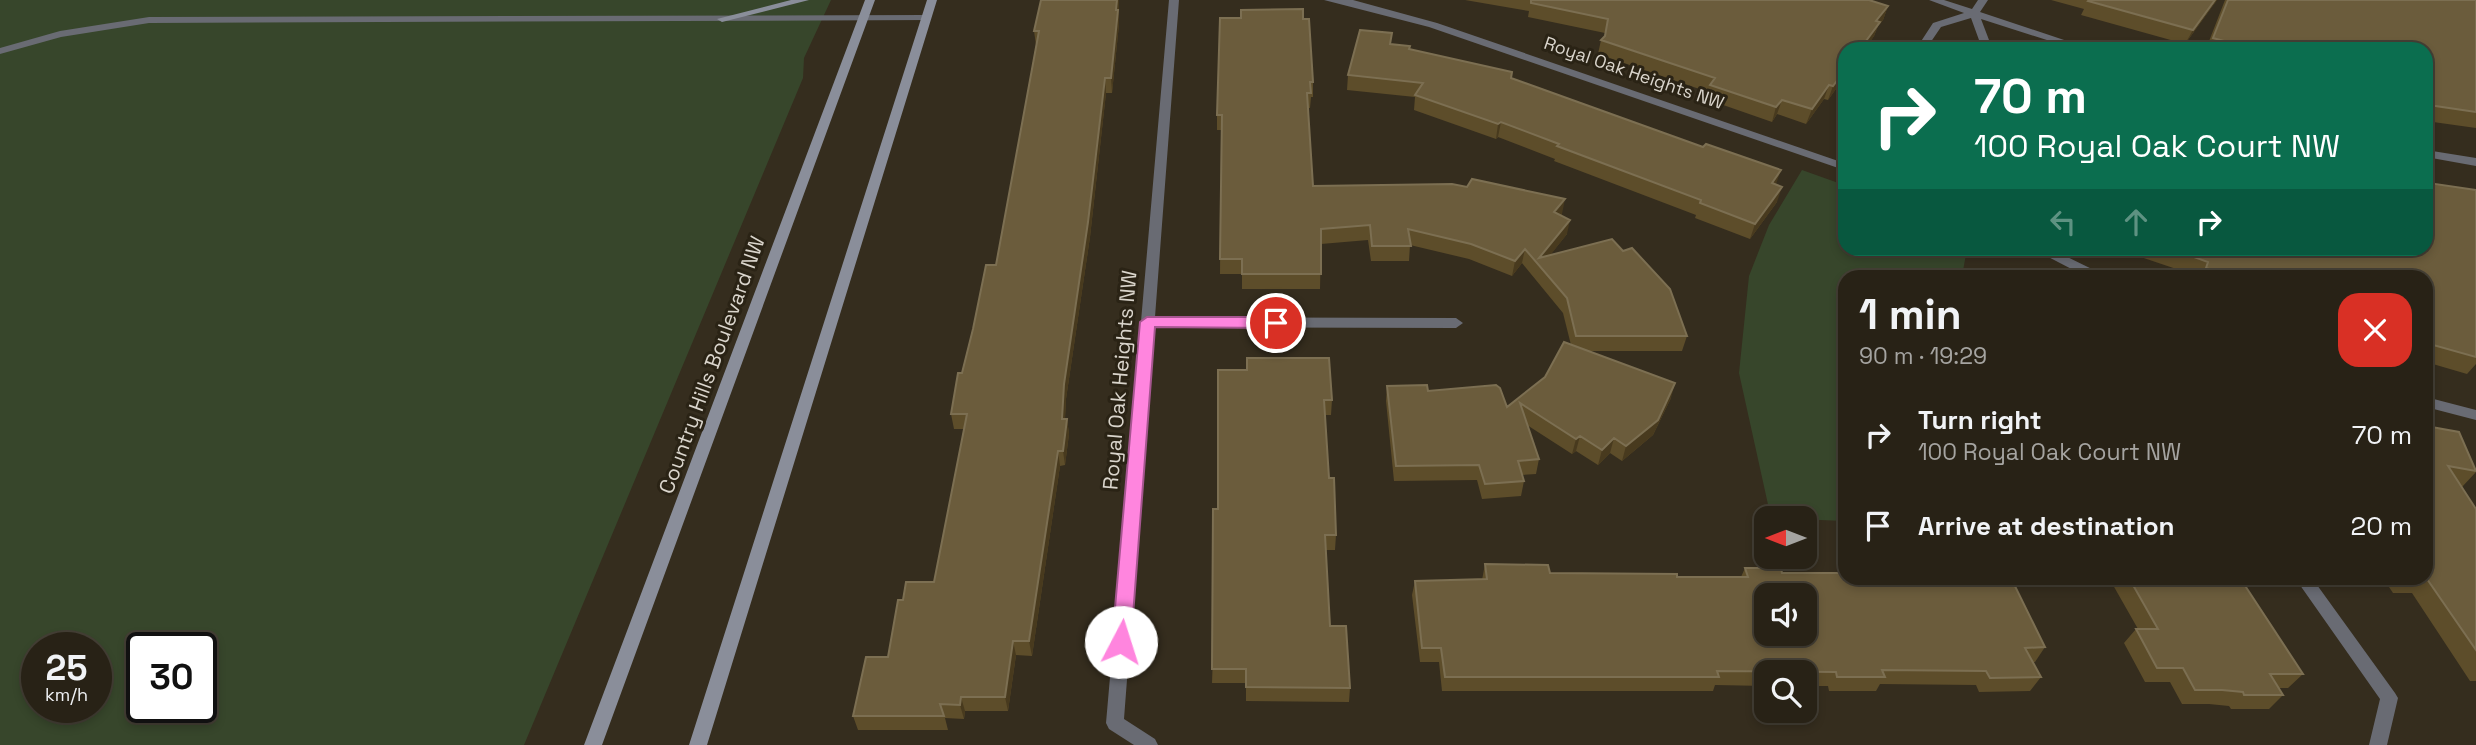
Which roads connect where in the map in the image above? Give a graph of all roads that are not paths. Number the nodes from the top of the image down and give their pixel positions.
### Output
1 (804, 0) edge
2 (870, 0) edge
3 (932, 0) edge
4 (1174, 0) edge
5 (1329, 0) edge
6 (1934, 0) edge
7 (1983, 0) edge
8 (1974, 13) junction
9 (863, 18) junction
10 (926, 18) junction
11 (722, 19) junction
12 (1926, 42) edge
13 (1983, 42) edge
14 (2064, 42) edge
15 (0, 51) edge
16 (2433, 155) edge
17 (2476, 162) edge
18 (1838, 163) edge
19 (2054, 256) edge
20 (2083, 270) edge
21 (1147, 322) junction
22 (1456, 323) dead end
23 (2433, 404) edge
24 (2476, 415) edge
25 (2309, 585) edge
26 (593, 745) edge
27 (698, 745) edge
28 (1149, 745) edge
29 (2378, 745) edge

1 - 11 main road
2 - 9 main road, Country Hills Boulevard NW
3 - 10 main road
4 - 21 street, Royal Oak Heights NW
5 - 18 street, Royal Oak Heights NW
6 - 8 street
7 - 8 street
8 - 12 street
8 - 13 street
8 - 14 street
9 - 10 street
9 - 11 street
9 - 26 main road, Country Hills Boulevard NW
10 - 27 main road
11 - 15 street
16 - 17 street
19 - 20 street
21 - 22 street
21 - 28 street, Royal Oak Heights NW
23 - 24 street
25 - 29 street

